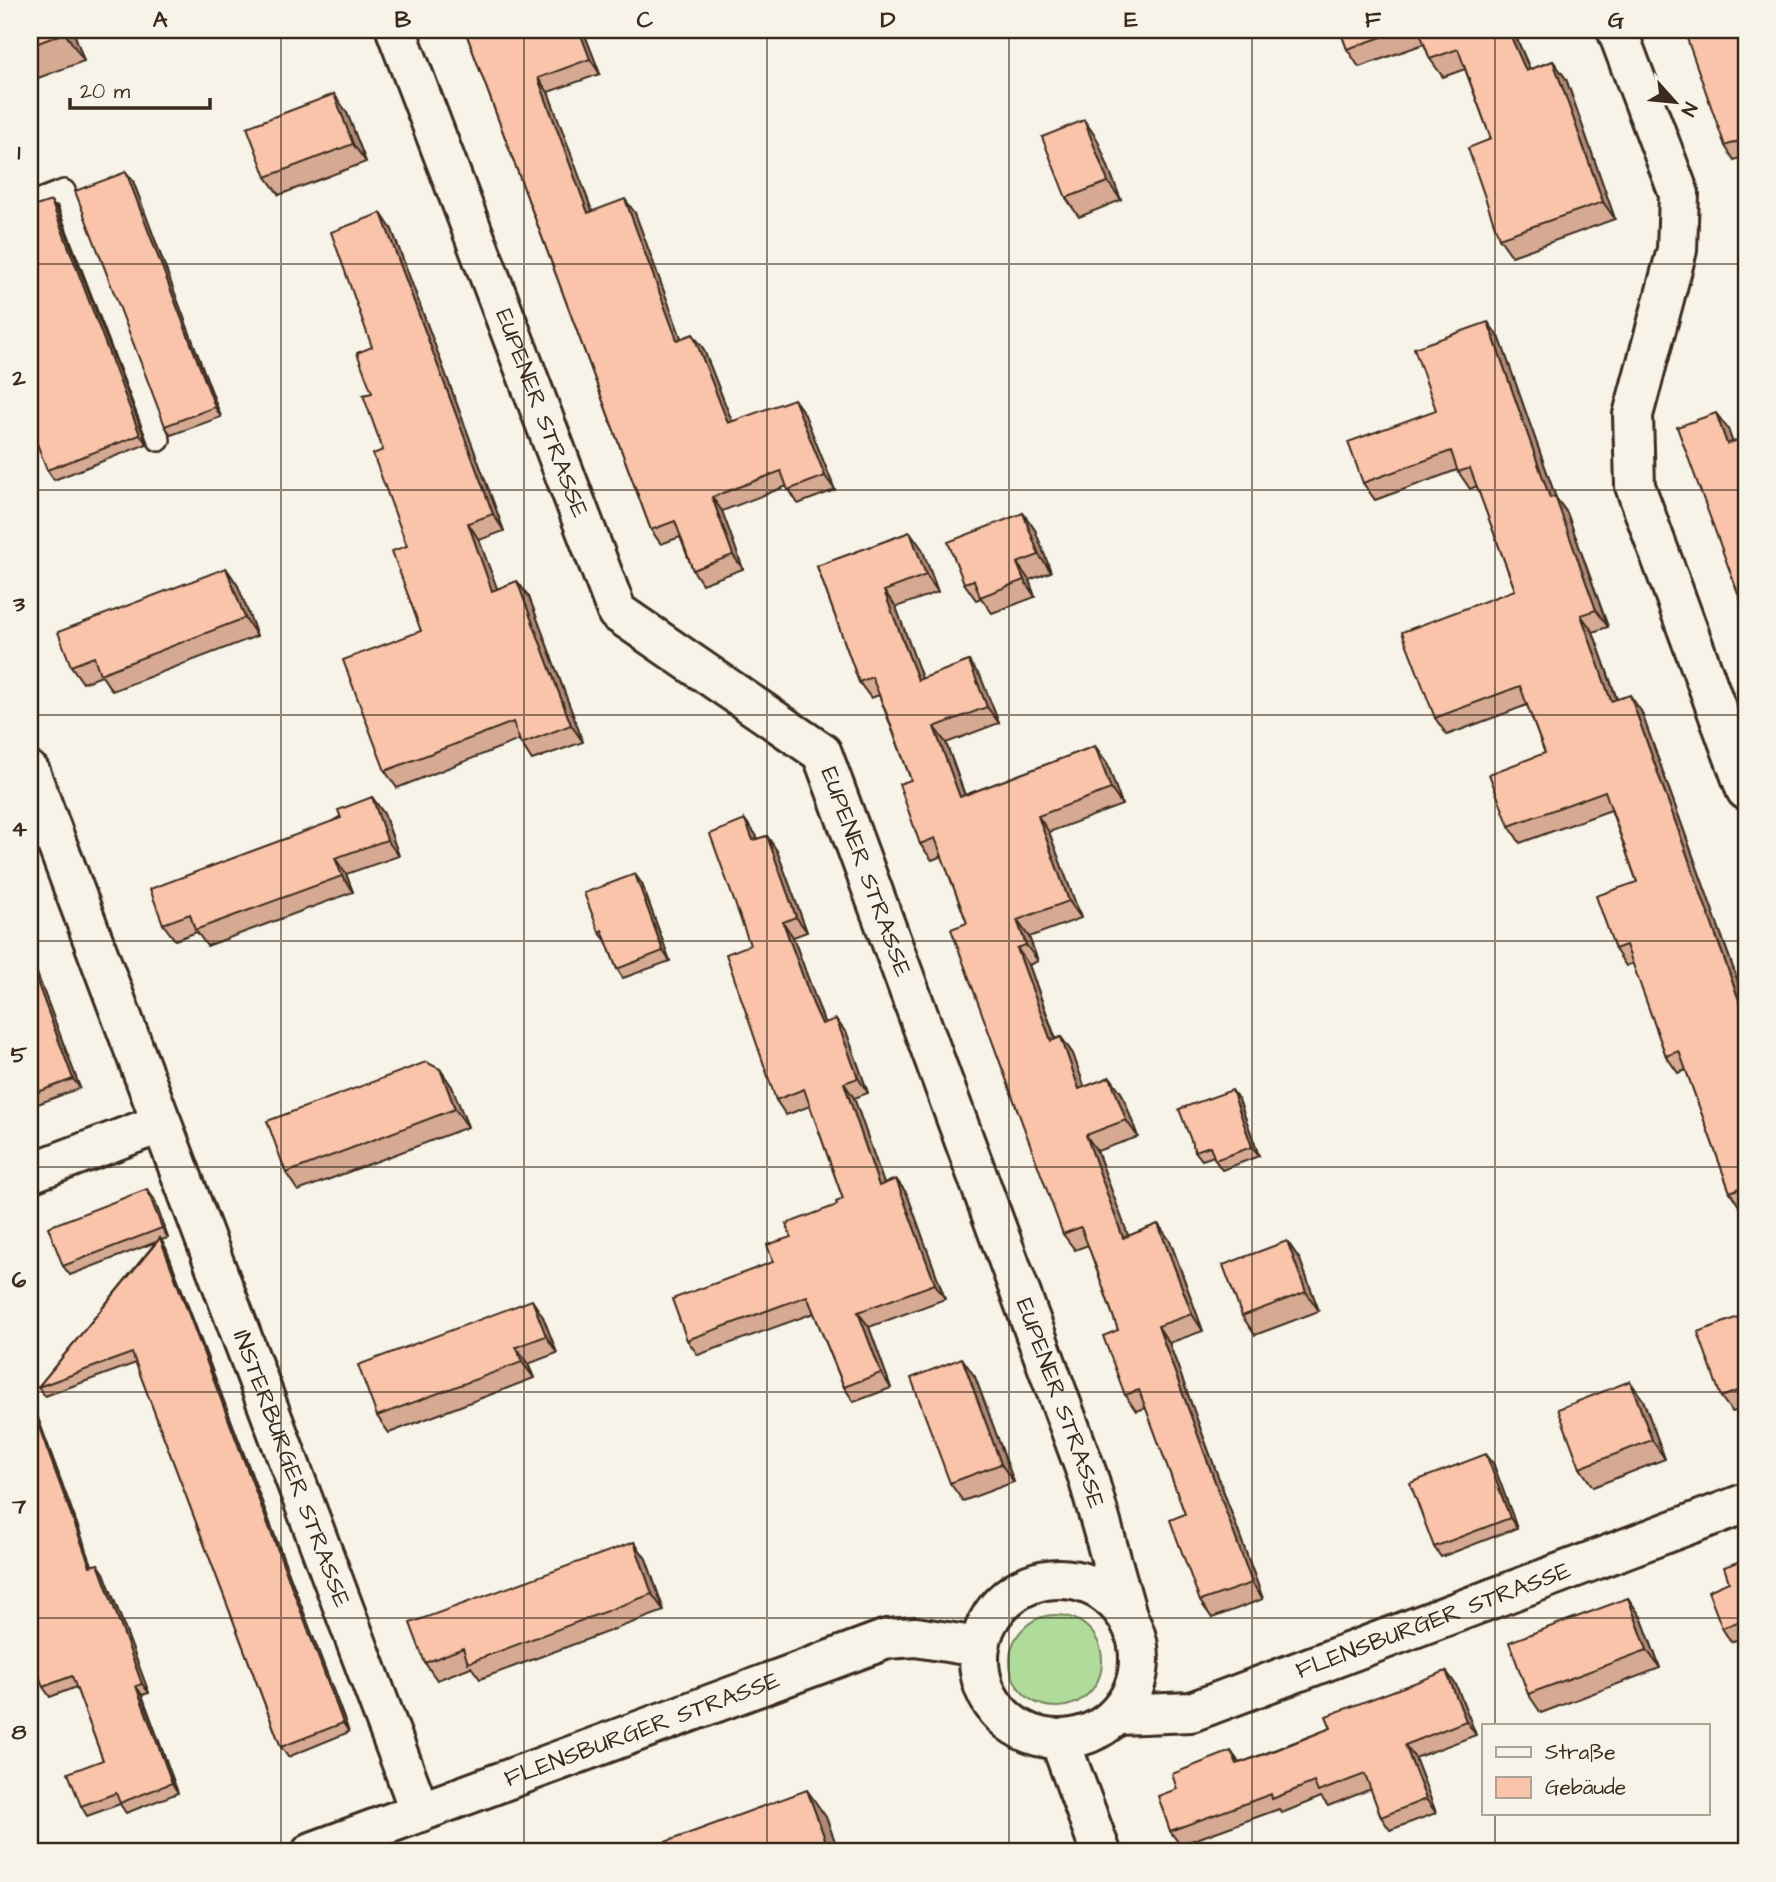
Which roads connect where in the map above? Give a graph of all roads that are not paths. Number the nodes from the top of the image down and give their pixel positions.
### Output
1 (396, 30) edge
2 (1617, 30) edge
3 (30, 204) edge
4 (159, 440) dead end
5 (30, 772) edge
6 (1746, 790) edge
7 (162, 1123) junction
8 (30, 1172) edge
9 (1746, 1503) edge
10 (1128, 1615) junction
11 (978, 1647) junction
12 (1118, 1715) junction
13 (1060, 1741) junction
14 (420, 1812) junction
15 (312, 1852) edge
16 (1101, 1852) edge

1 - 10 street, EUPENER STRASSE
2 - 6 street
3 - 4 lane
5 - 7 street, INSTERBURGER STRASSE
7 - 8 street
7 - 14 street, INSTERBURGER STRASSE
9 - 12 street, FLENSBURGER STRASSE
10 - 11 street
10 - 12 street
11 - 13 street
11 - 14 street, FLENSBURGER STRASSE
12 - 13 street
13 - 16 street
14 - 15 street, FLENSBURGER STRASSE

